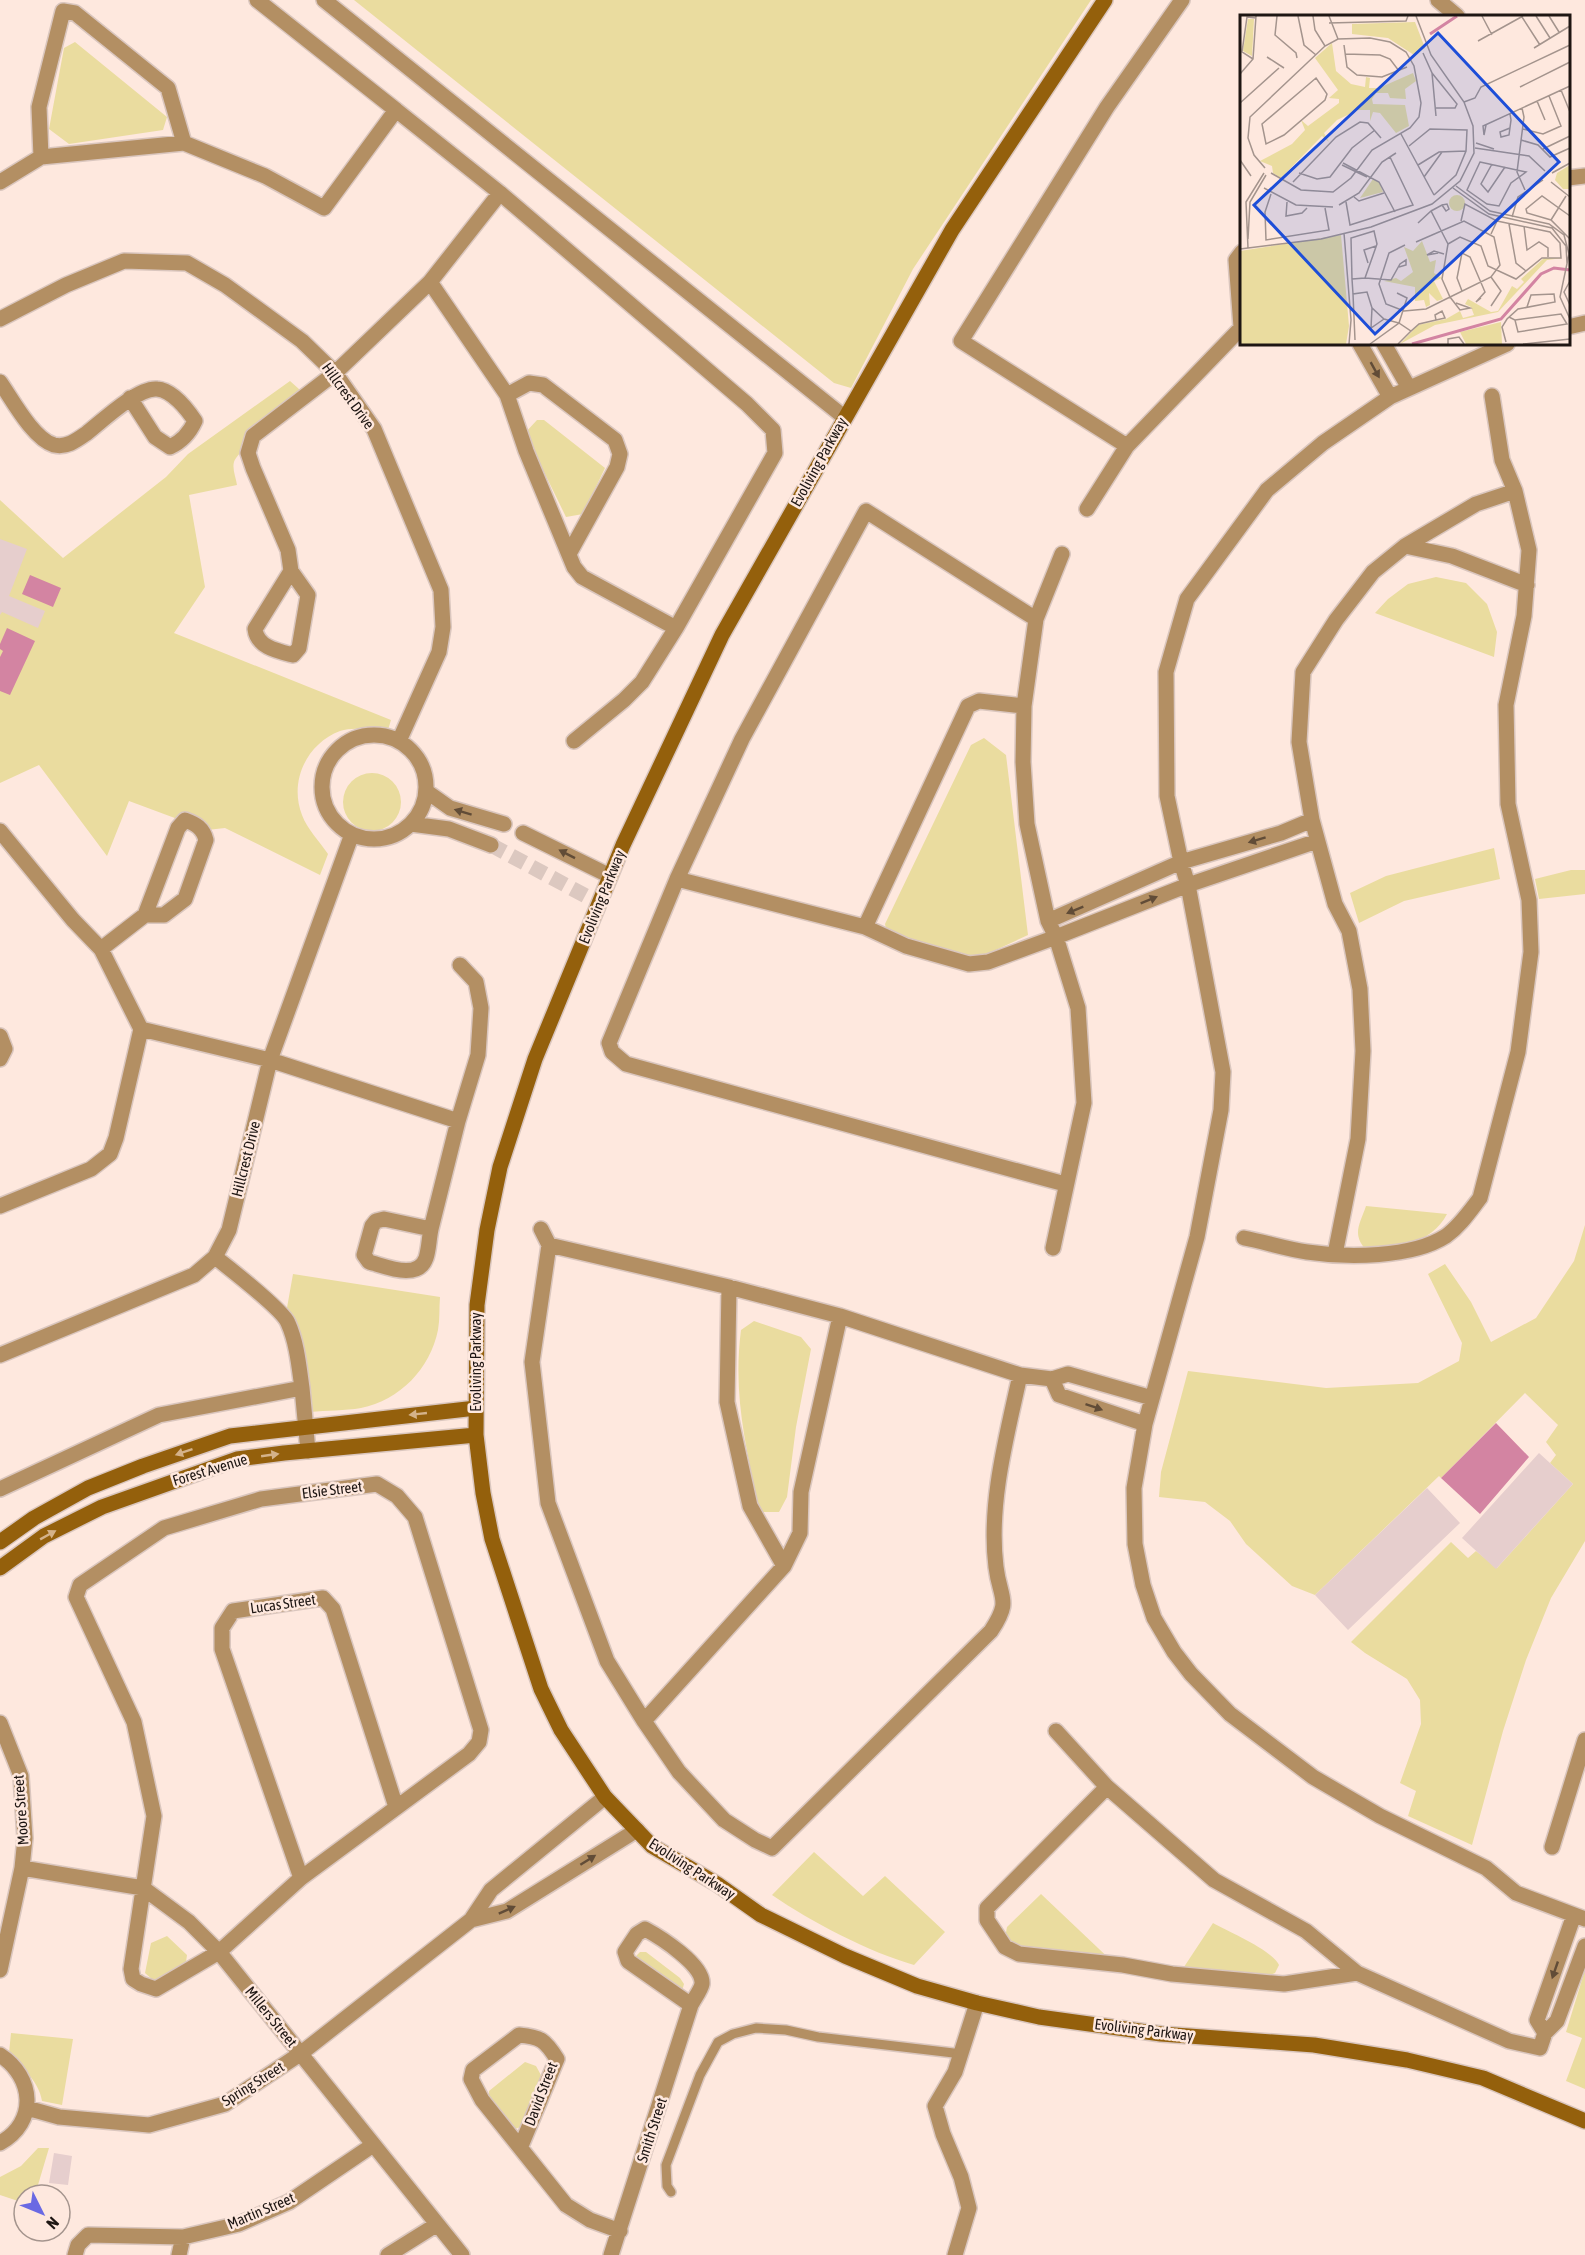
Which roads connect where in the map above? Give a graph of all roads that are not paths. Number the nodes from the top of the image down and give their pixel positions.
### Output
1 (257, 0) edge
2 (324, 0) edge
3 (1105, 0) edge
4 (1182, 0) edge
5 (1438, 0) edge
6 (1456, 15) edge
7 (396, 110) junction
8 (184, 143) junction
9 (41, 157) junction
10 (1585, 176) edge
11 (1570, 178) edge
12 (0, 182) edge
13 (500, 193) junction
14 (1240, 255) edge
15 (430, 282) junction
16 (1240, 314) edge
17 (0, 319) edge
18 (1585, 323) edge
19 (1570, 327) edge
20 (1240, 328) edge
21 (1361, 345) edge
22 (1385, 345) edge
23 (1505, 345) edge
24 (334, 373) junction
25 (0, 382) edge
26 (1409, 388) junction
27 (507, 395) junction
28 (1492, 396) dead end
29 (1390, 397) junction
30 (130, 398) dead end
31 (844, 417) junction
32 (1126, 446) junction
33 (1515, 491) junction
34 (1087, 509) dead end
35 (1405, 546) junction
36 (570, 552) junction
37 (1062, 554) dead end
38 (291, 571) junction
39 (1527, 585) junction
40 (1036, 619) junction
41 (676, 628) junction
42 (1024, 706) junction
43 (399, 741) junction
44 (574, 741) dead end
45 (426, 790) junction
46 (1312, 820) junction
47 (411, 824) junction
48 (504, 824) dead end
49 (0, 831) edge
50 (523, 833) dead end
51 (352, 834) junction
52 (1317, 842) junction
53 (491, 845) tunnel mouth
54 (1181, 862) junction
55 (610, 876) junction
56 (677, 879) junction
57 (1188, 885) junction
58 (145, 915) junction
59 (1048, 921) junction
60 (865, 927) junction
61 (1056, 937) junction
62 (101, 949) junction
63 (460, 965) dead end
64 (141, 1029) junction
65 (0, 1036) edge
66 (0, 1059) edge
67 (270, 1059) junction
68 (458, 1121) junction
69 (1065, 1184) junction
70 (0, 1206) edge
71 (430, 1229) junction
72 (540, 1229) dead end
73 (1244, 1238) dead end
74 (549, 1245) junction
75 (1053, 1248) dead end
76 (1335, 1254) junction
77 (215, 1257) junction
78 (729, 1287) junction
79 (840, 1316) junction
80 (0, 1355) edge
81 (1020, 1375) junction
82 (1052, 1379) junction
83 (302, 1388) junction
84 (1152, 1398) junction
85 (476, 1408) junction
86 (1145, 1424) junction
87 (306, 1427) junction
88 (476, 1435) junction
89 (308, 1451) junction
90 (0, 1489) edge
91 (0, 1542) edge
92 (784, 1566) junction
93 (0, 1568) edge
94 (644, 1722) junction
95 (0, 1723) edge
96 (1056, 1731) dead end
97 (1585, 1740) edge
98 (1580, 1774) edge
99 (1107, 1787) junction
100 (605, 1797) junction
101 (396, 1808) junction
102 (637, 1830) junction
103 (1552, 1847) dead end
104 (22, 1868) junction
105 (301, 1878) junction
106 (143, 1888) junction
107 (1579, 1917) edge
108 (471, 1920) junction
109 (1585, 1946) edge
110 (219, 1952) junction
111 (0, 1971) edge
112 (1357, 1973) junction
113 (977, 2003) junction
114 (691, 2005) junction
115 (1545, 2033) junction
116 (300, 2054) junction
117 (962, 2054) junction
118 (0, 2055) edge
119 (27, 2108) junction
120 (1585, 2121) edge
121 (0, 2143) edge
122 (373, 2145) junction
123 (521, 2146) junction
124 (671, 2192) dead end
125 (436, 2225) junction
126 (620, 2230) junction
127 (183, 2237) junction
128 (75, 2255) edge
129 (179, 2255) edge
130 (388, 2255) edge
131 (462, 2255) edge
132 (611, 2255) edge
133 (955, 2255) edge

1 - 7 street
2 - 31 street
3 - 31 street, Evoliving Parkway
4 - 32 street
5 - 6 street
7 - 8 street
7 - 13 street
8 - 9 street
8 - 9 street
9 - 12 street
10 - 11 street
13 - 15 street
13 - 41 street
14 - 16 street
15 - 24 street
15 - 27 street
17 - 24 street, Hillcrest Drive
18 - 19 street
20 - 32 street
21 -> 29 street
22 - 26 street
23 - 26 street
24 - 38 street
24 - 43 street, Hillcrest Drive
25 - 30 street
26 - 29 street
27 - 36 street
27 - 36 street
28 - 33 street
29 - 54 street
31 - 55 street, Evoliving Parkway
32 - 34 street
33 - 35 street
33 - 39 street
35 - 39 street
35 - 46 street
36 - 41 street
37 - 40 street
38 - 38 street
39 - 76 street
40 - 42 street
40 - 56 street
41 - 44 street
42 - 59 street
42 - 60 street
43 - 45 street
43 - 51 street
45 - 47 street
48 -> 45 street
46 - 52 street
46 -> 54 street
47 - 51 street
47 - 53 street
49 - 62 street
55 -> 50 street
51 - 67 street, Hillcrest Drive
52 - 57 street
52 - 76 street
54 - 57 street
54 -> 59 street
55 - 85 street, Evoliving Parkway
56 - 60 street
56 - 69 street
61 -> 57 street
57 - 84 street
58 - 58 street
58 - 62 street
59 - 61 street
60 - 61 street
61 - 69 street
62 - 64 street
63 - 68 street
64 - 67 street
64 - 70 street
65 - 66 street
67 - 68 street
67 - 77 street, Hillcrest Drive
68 - 71 street
69 - 75 street
71 - 71 street
72 - 74 street
73 - 76 street
74 - 78 street
74 - 94 street
77 - 80 street, Hillcrest Drive
77 - 83 street
78 - 79 street
78 - 92 street
79 - 81 street
79 - 92 street
81 - 82 street
81 - 94 street
82 - 84 street
82 -> 86 street
83 - 87 street
83 - 90 street
84 - 86 street
85 -> 87 street, Forest Avenue
85 - 88 street, Evoliving Parkway
86 - 107 street
87 - 89 street
87 -> 91 street, Forest Avenue
88 - 89 street, Forest Avenue
88 - 100 street, Evoliving Parkway
93 -> 89 street, Forest Avenue
92 - 94 street
95 - 104 street, Moore Street
96 - 99 street
97 - 98 street
98 - 103 street
99 - 112 street
99 - 112 street
100 - 102 street, Evoliving Parkway
100 - 108 street, Spring Street
101 - 105 street, Elsie Street
101 - 105 street, Lucas Street
101 - 106 street, Elsie Street
108 -> 102 street, Spring Street
102 - 113 street, Evoliving Parkway
104 - 106 street, Millers Street
104 - 111 street, Moore Street
105 - 110 street, Elsie Street
106 - 110 street, Millers Street
106 - 110 street, Elsie Street
107 -> 115 street
108 - 116 street, Spring Street
109 - 115 street
110 - 116 street, Millers Street
112 - 115 street
113 - 117 street
113 - 120 street, Evoliving Parkway
114 - 114 street, Smith Street
114 - 126 street, Smith Street
116 - 119 street, Spring Street
116 - 122 street, Millers Street
117 - 124 lane
117 - 133 street
118 - 119 street
119 - 121 street
122 - 125 street, Millers Street
122 - 127 street, Martin Street
123 - 123 street, David Street
123 - 126 street, David Street
125 - 130 street
125 - 131 street, Millers Street
126 - 132 street, Smith Street
127 - 128 street, Martin Street
127 - 129 street

